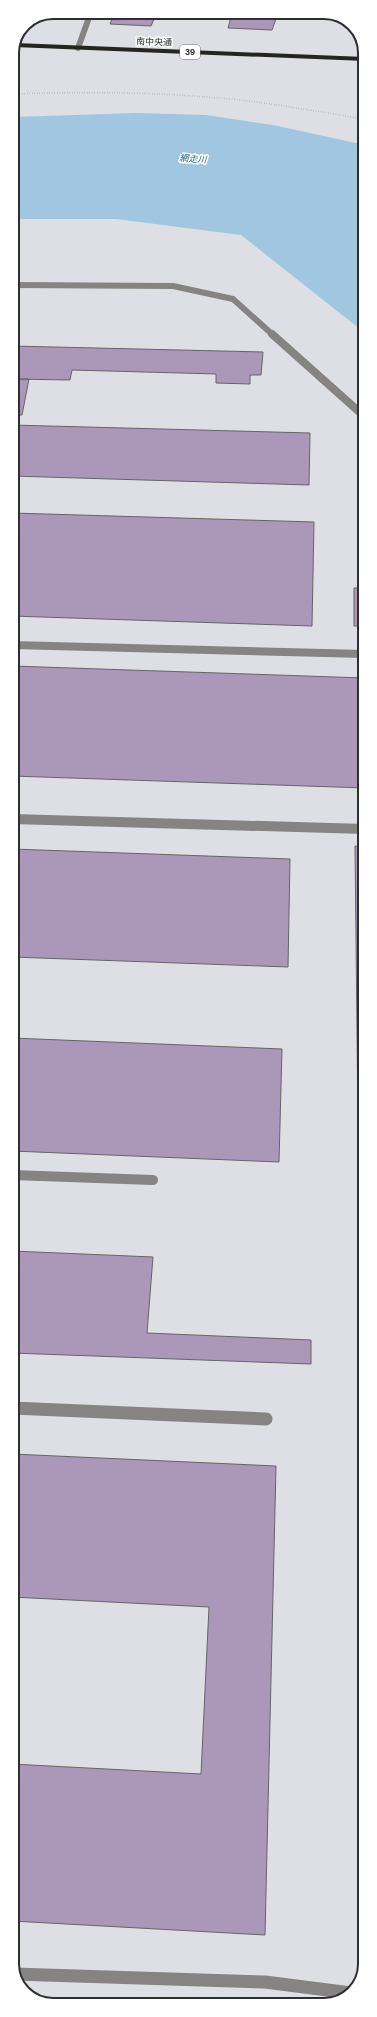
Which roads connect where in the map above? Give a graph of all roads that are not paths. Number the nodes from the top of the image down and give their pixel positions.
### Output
1 (88, 19) edge
2 (20, 45) edge
3 (78, 48) junction
4 (358, 59) edge
5 (19, 285) edge
6 (358, 411) edge
7 (19, 645) edge
8 (358, 654) edge
9 (19, 819) edge
10 (358, 829) edge
11 (19, 1175) edge
12 (153, 1180) dead end
13 (19, 1408) edge
14 (266, 1418) dead end
15 (20, 1974) edge
16 (343, 1992) edge

1 - 3 street
2 - 3 highway, 南中央通 / 39
3 - 4 highway, 南中央通 / 39
5 - 6 street
7 - 8 street
9 - 10 street
11 - 12 street
13 - 14 street
15 - 16 street

